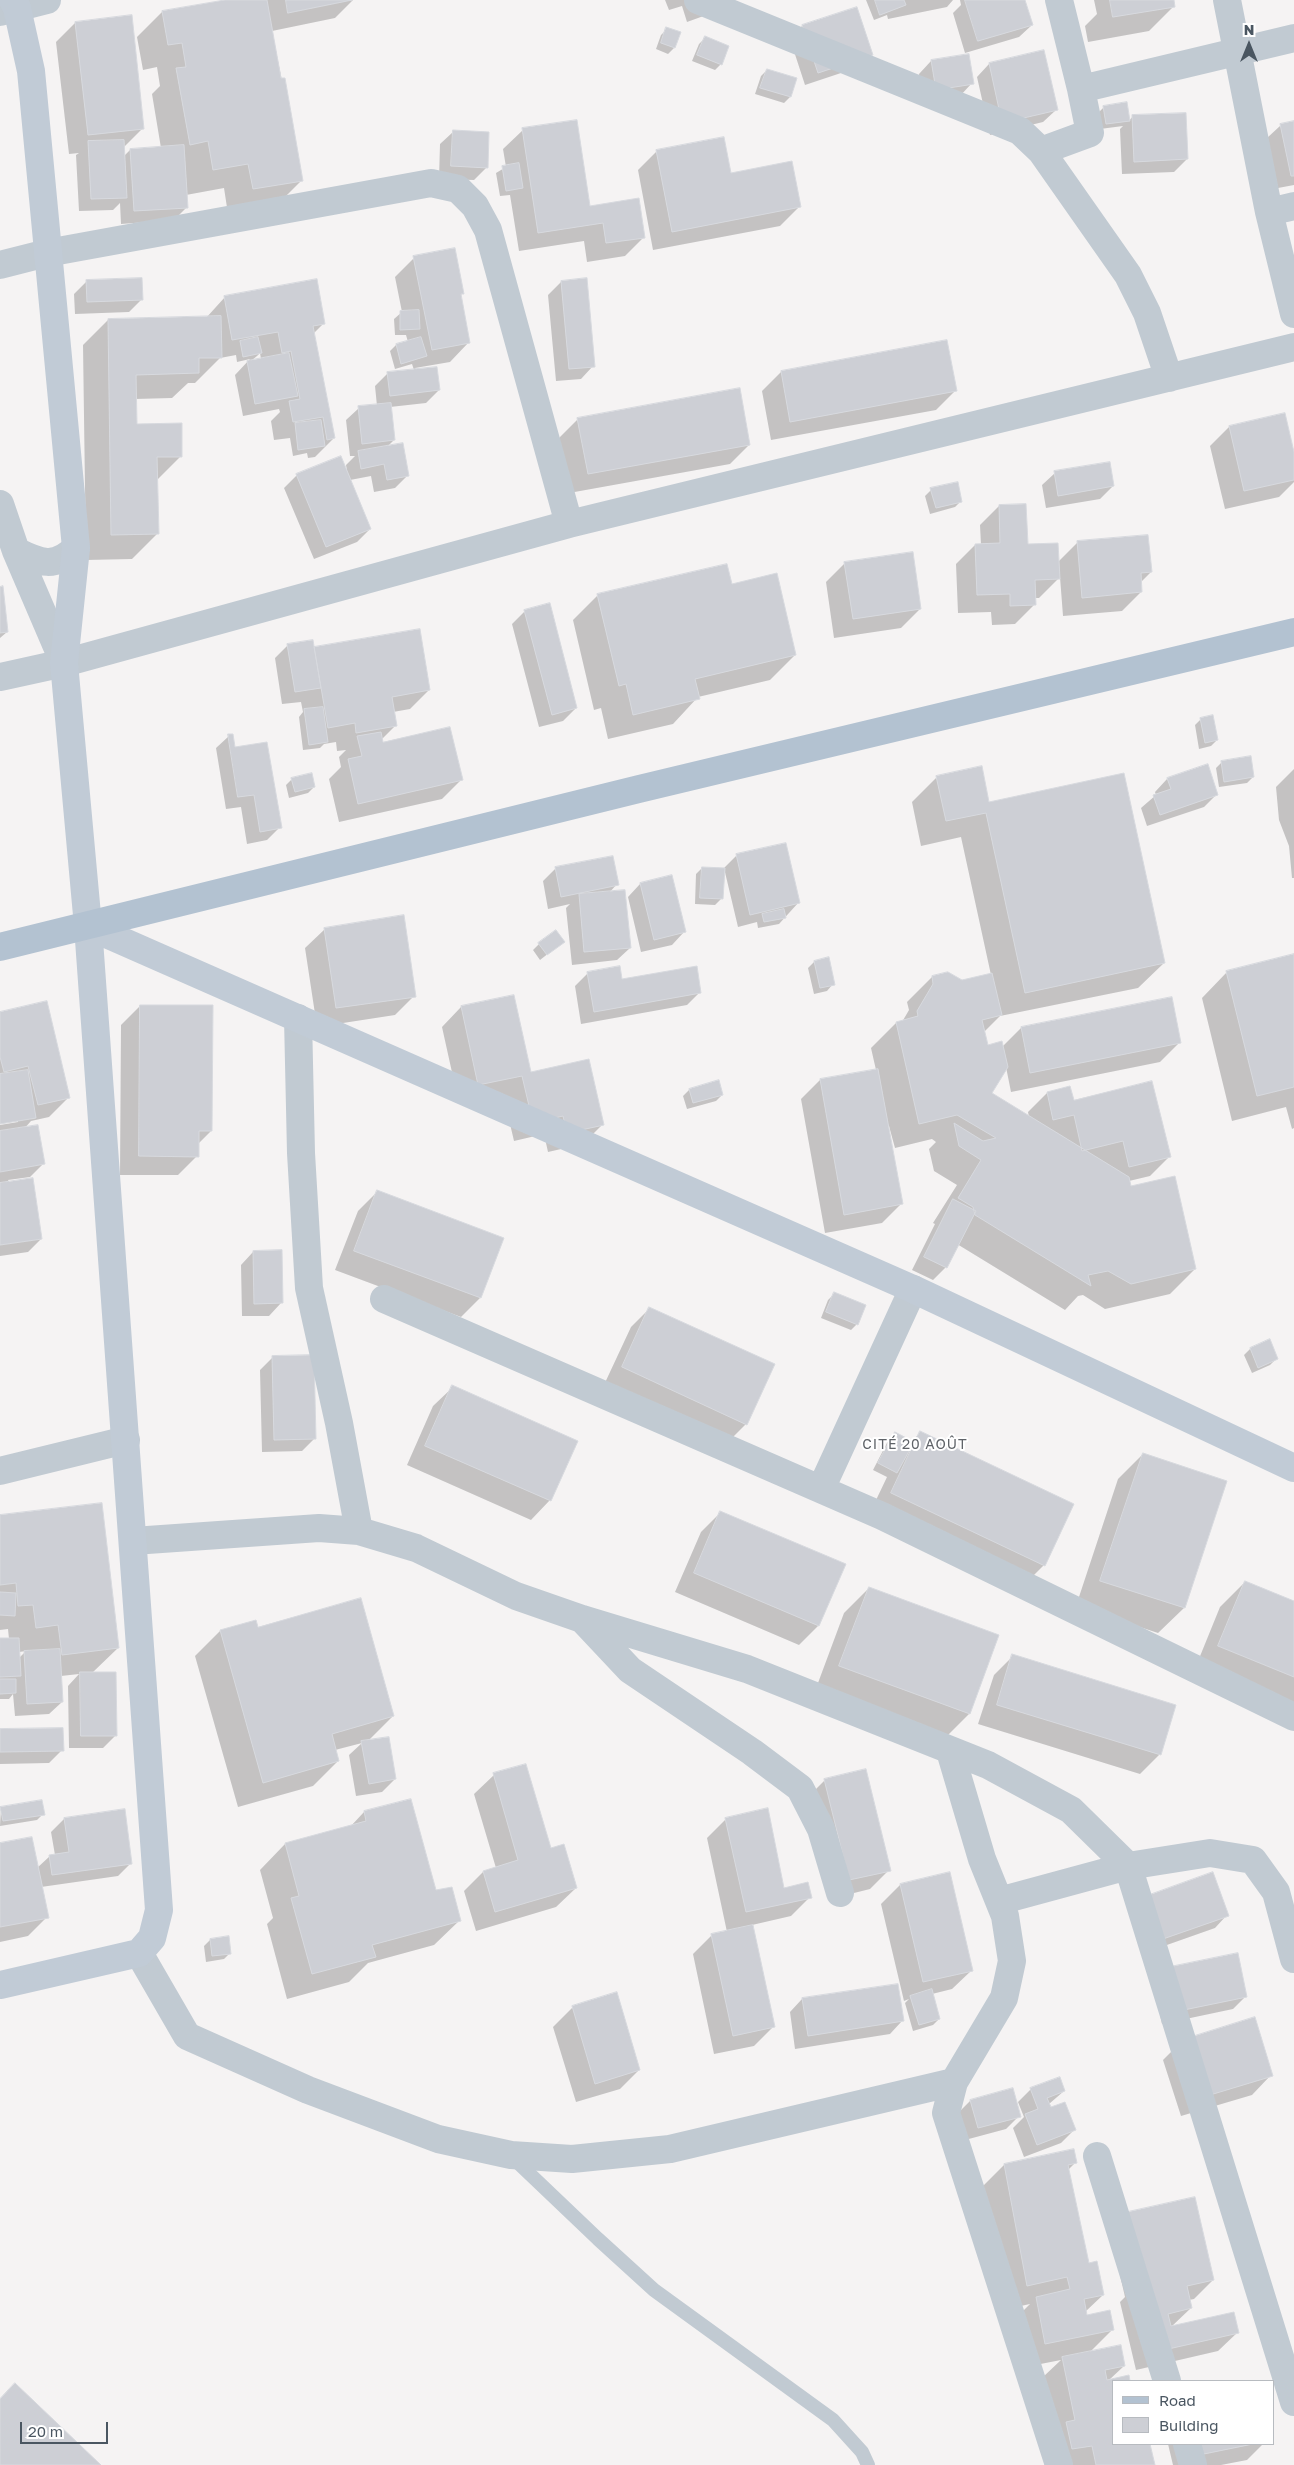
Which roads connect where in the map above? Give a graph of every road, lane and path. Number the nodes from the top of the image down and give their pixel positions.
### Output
1 (47, 0) edge
2 (698, 0) edge
3 (1059, 0) edge
4 (1227, 0) edge
5 (10, 7) edge
6 (1294, 38) edge
7 (1239, 53) junction
8 (1081, 89) junction
9 (1041, 151) junction
10 (1282, 209) edge
11 (47, 253) junction
12 (0, 265) edge
13 (1294, 314) edge
14 (1294, 347) edge
15 (1168, 378) junction
16 (0, 504) edge
17 (569, 524) junction
18 (76, 548) junction
19 (16, 551) junction
20 (1294, 632) edge
21 (64, 663) junction
22 (0, 677) edge
23 (88, 926) junction
24 (0, 947) edge
25 (298, 1018) junction
26 (913, 1289) junction
27 (384, 1299) dead end
28 (126, 1440) junction
29 (1292, 1462) edge
30 (0, 1471) edge
31 (821, 1489) junction
32 (359, 1531) junction
33 (133, 1541) junction
34 (582, 1619) junction
35 (1294, 1717) edge
36 (950, 1751) junction
37 (1128, 1866) junction
38 (840, 1893) dead end
39 (999, 1901) junction
40 (140, 1952) junction
41 (1294, 1959) edge
42 (0, 1985) edge
43 (954, 2082) junction
44 (511, 2155) junction
45 (1097, 2156) dead end
46 (1167, 2380) edge
47 (1294, 2402) edge
48 (1187, 2445) edge
49 (868, 2465) edge
50 (1059, 2465) edge
51 (1193, 2465) edge

1 - 5 street
2 - 9 street
3 - 8 street
4 - 7 street
5 - 11 street
6 - 7 street
7 - 8 street
7 - 10 street
8 - 9 street
9 - 15 street
10 - 13 street
11 - 12 street
11 - 17 street
11 - 18 street
14 - 15 street
15 - 17 street
16 - 19 street
17 - 21 street
18 - 19 street
18 - 21 street
19 - 21 street
20 - 23 main road
21 - 22 street
21 - 23 street
23 - 24 main road
23 - 25 street
23 - 28 street
25 - 26 street
25 - 32 street
26 - 29 street
26 - 31 street
27 - 31 street
28 - 30 street
28 - 33 street
31 - 35 street
32 - 33 street
32 - 34 street
33 - 40 street
34 - 36 street
34 - 38 street
36 - 37 street
36 - 39 street
37 - 39 street
37 - 41 street
37 - 47 street
39 - 43 street
40 - 42 street
40 - 44 street
43 - 44 street
43 - 50 street
44 - 49 lane
45 - 46 street
48 - 51 street

